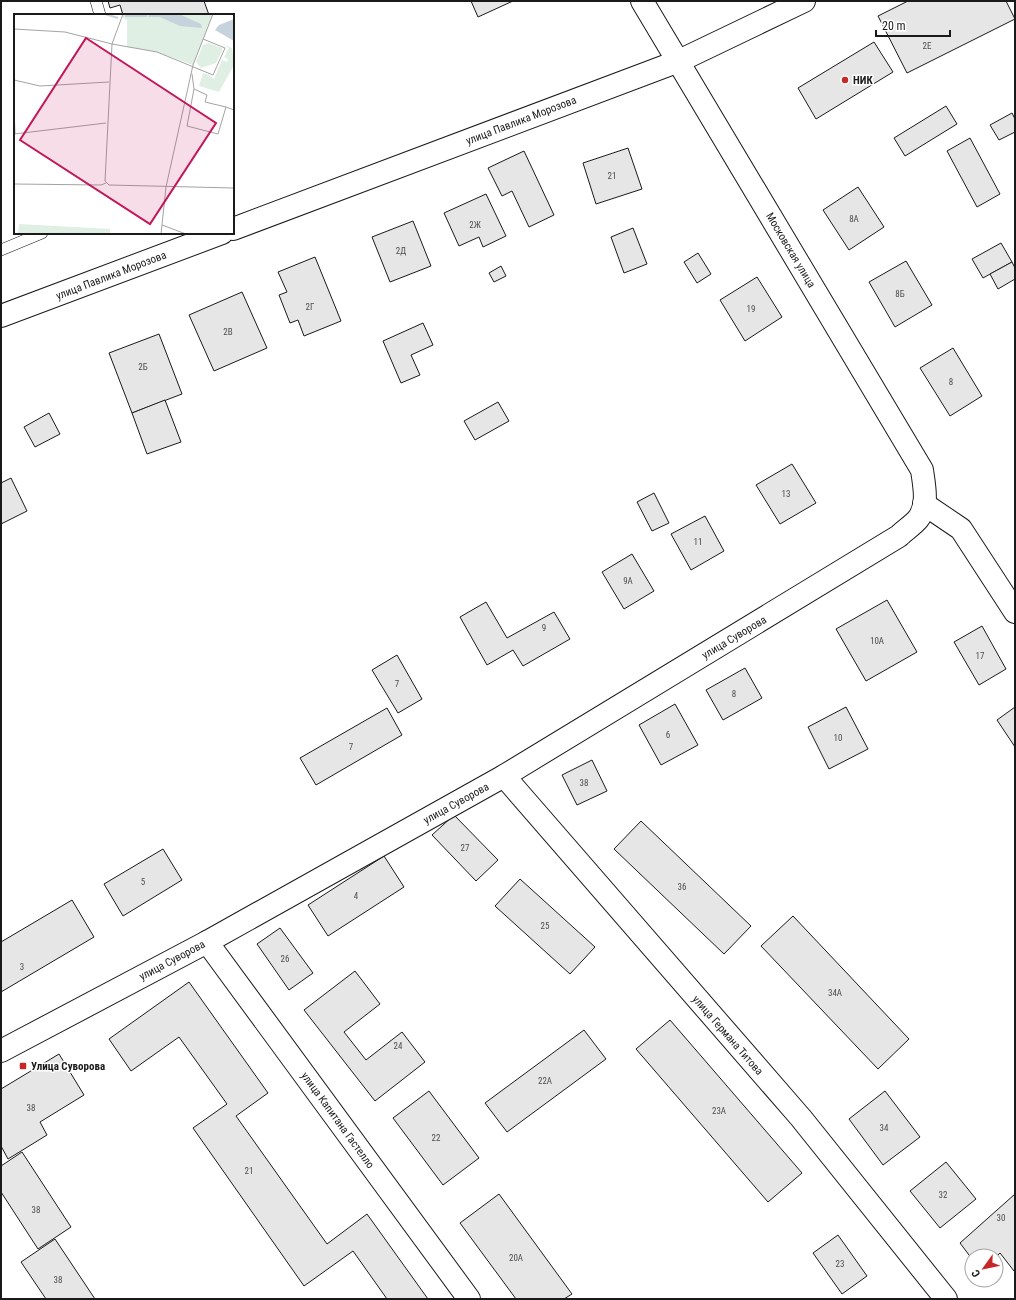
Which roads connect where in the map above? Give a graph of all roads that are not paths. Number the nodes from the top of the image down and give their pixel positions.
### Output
1 (96, 1) edge
2 (642, 1) edge
3 (804, 1) edge
4 (100, 14) edge
5 (679, 61) junction
6 (234, 229) edge
7 (40, 234) edge
8 (219, 234) edge
9 (1, 250) edge
10 (1, 316) edge
11 (924, 504) junction
12 (900, 536) joint
13 (1015, 612) edge
14 (504, 776) junction
15 (207, 942) junction
16 (1, 1051) edge
17 (469, 1299) edge
18 (946, 1299) edge

1 - 4 lane
2 - 5 street, Московская улица
3 - 5 street, улица Павлика Морозова
5 - 6 street, улица Павлика Морозова
5 - 11 street, Московская улица
7 - 9 lane
8 - 10 street, улица Павлика Морозова
11 - 12 street, Московская улица
11 - 13 street
12 - 14 street, улица Суворова
14 - 15 street, улица Суворова
14 - 18 street, улица Германа Титова
15 - 16 street, улица Суворова
15 - 17 street, улица Капитана Гастелло

